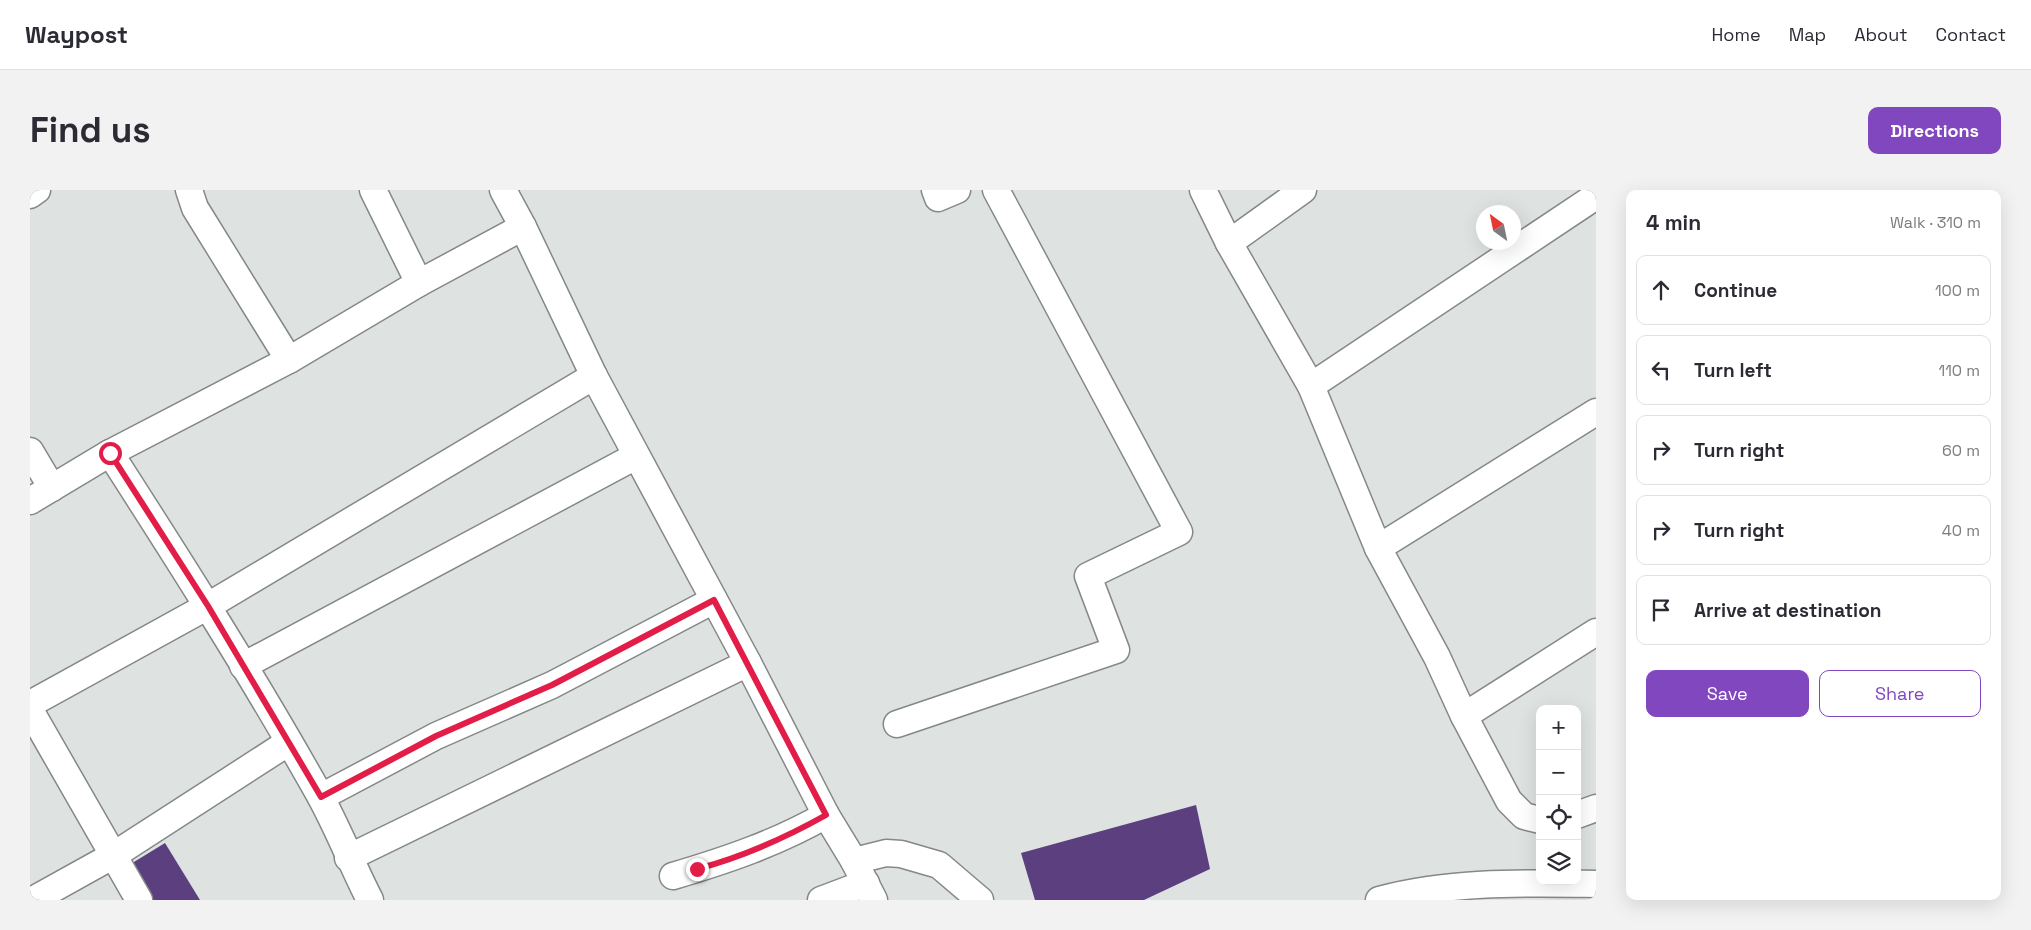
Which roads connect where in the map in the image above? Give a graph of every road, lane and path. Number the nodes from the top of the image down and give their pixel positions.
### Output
1 (37, 190) edge
2 (189, 190) edge
3 (373, 190) edge
4 (503, 190) edge
5 (935, 190) edge
6 (957, 190) edge
7 (996, 190) edge
8 (1203, 190) edge
9 (1303, 190) edge
10 (30, 195) edge
11 (1596, 196) edge
12 (524, 226) junction
13 (1229, 243) junction
14 (419, 283) junction
15 (289, 360) junction
16 (594, 376) junction
17 (1311, 386) junction
18 (1596, 412) edge
19 (30, 451) edge
20 (110, 453) junction
21 (636, 456) junction
22 (52, 488) junction
23 (30, 500) edge
24 (1378, 548) junction
25 (714, 600) junction
26 (208, 606) junction
27 (1596, 632) edge
28 (748, 663) junction
29 (243, 666) junction
30 (30, 704) edge
31 (30, 710) edge
32 (1464, 716) junction
33 (898, 724) dead end
34 (289, 742) junction
35 (321, 797) junction
36 (1596, 808) edge
37 (1581, 814) edge
38 (826, 815) junction
39 (1536, 819) edge
40 (114, 855) junction
41 (348, 858) junction
42 (673, 876) dead end
43 (865, 881) edge
44 (1596, 884) edge
45 (34, 900) edge
46 (139, 900) edge
47 (370, 900) edge
48 (821, 900) edge
49 (980, 900) edge
50 (1379, 900) edge

1 - 10 street
2 - 15 street
3 - 14 street
4 - 12 street
5 - 6 street
7 - 33 street
8 - 13 street
9 - 13 street
11 - 17 street
12 - 14 street
12 - 16 street
13 - 17 street
14 - 15 street
15 - 20 street
16 - 21 street
16 - 26 street
17 - 24 street
18 - 24 street
19 - 22 street
20 - 22 street
20 - 26 street
21 - 25 street
21 - 29 street
22 - 23 street
24 - 32 street
25 - 28 street
25 - 35 street
26 - 29 street
26 - 30 street
27 - 32 street
28 - 38 street
28 - 41 street
29 - 34 street
31 - 40 street
32 - 39 street
34 - 35 street
34 - 40 street
35 - 41 street
36 - 37 street
38 - 42 street
38 - 43 street
40 - 45 street
40 - 46 street
41 - 47 street
43 - 48 street
43 - 49 street
44 - 50 street

